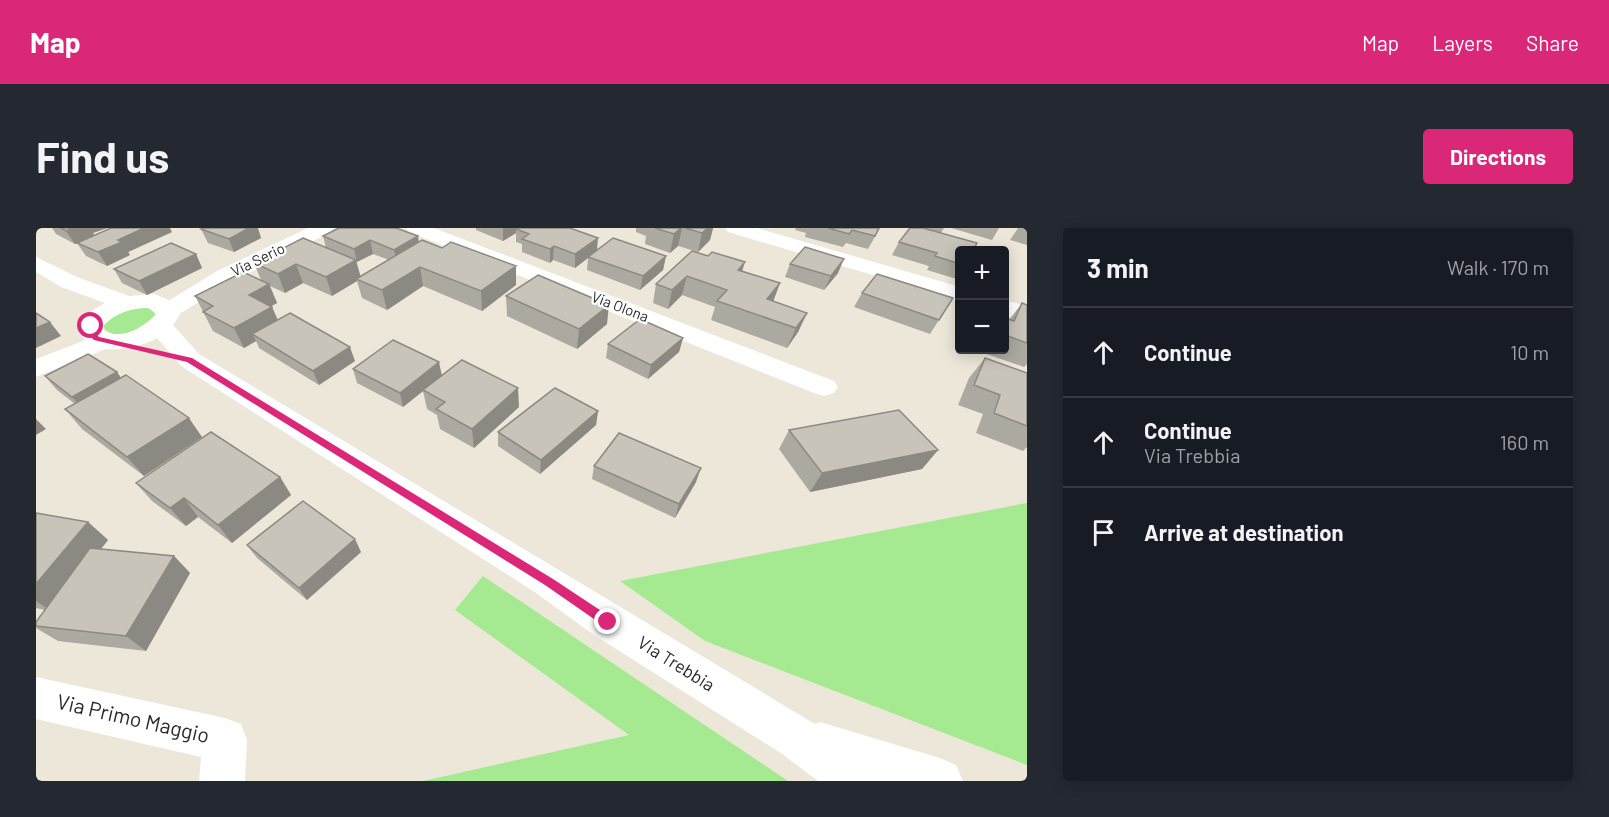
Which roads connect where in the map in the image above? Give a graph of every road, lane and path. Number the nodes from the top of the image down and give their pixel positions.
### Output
1 (324, 228) edge
2 (417, 228) edge
3 (735, 228) edge
4 (36, 263) edge
5 (69, 282) junction
6 (955, 293) edge
7 (127, 303) junction
8 (1009, 308) edge
9 (161, 313) junction
10 (1027, 314) edge
11 (101, 334) junction
12 (190, 360) junction
13 (36, 362) edge
14 (36, 369) edge
15 (824, 387) dead end
16 (36, 698) edge
17 (798, 738) junction
18 (222, 781) edge
19 (856, 781) edge
20 (940, 781) edge

1 - 9 street, Via Serio
2 - 15 street, Via Olona
3 - 6 street
4 - 5 street
5 - 7 street
5 - 11 street
7 - 9 street
7 - 11 street
8 - 10 street
9 - 11 street, Via Serio
9 - 12 street, Via Trebbia
11 - 12 street, Via Trebbia
11 - 13 street
11 - 14 street
12 - 17 street, Via Trebbia
16 - 18 street, Via Primo Maggio
17 - 19 street, Via Trebbia
17 - 20 street, Via Trebbia

